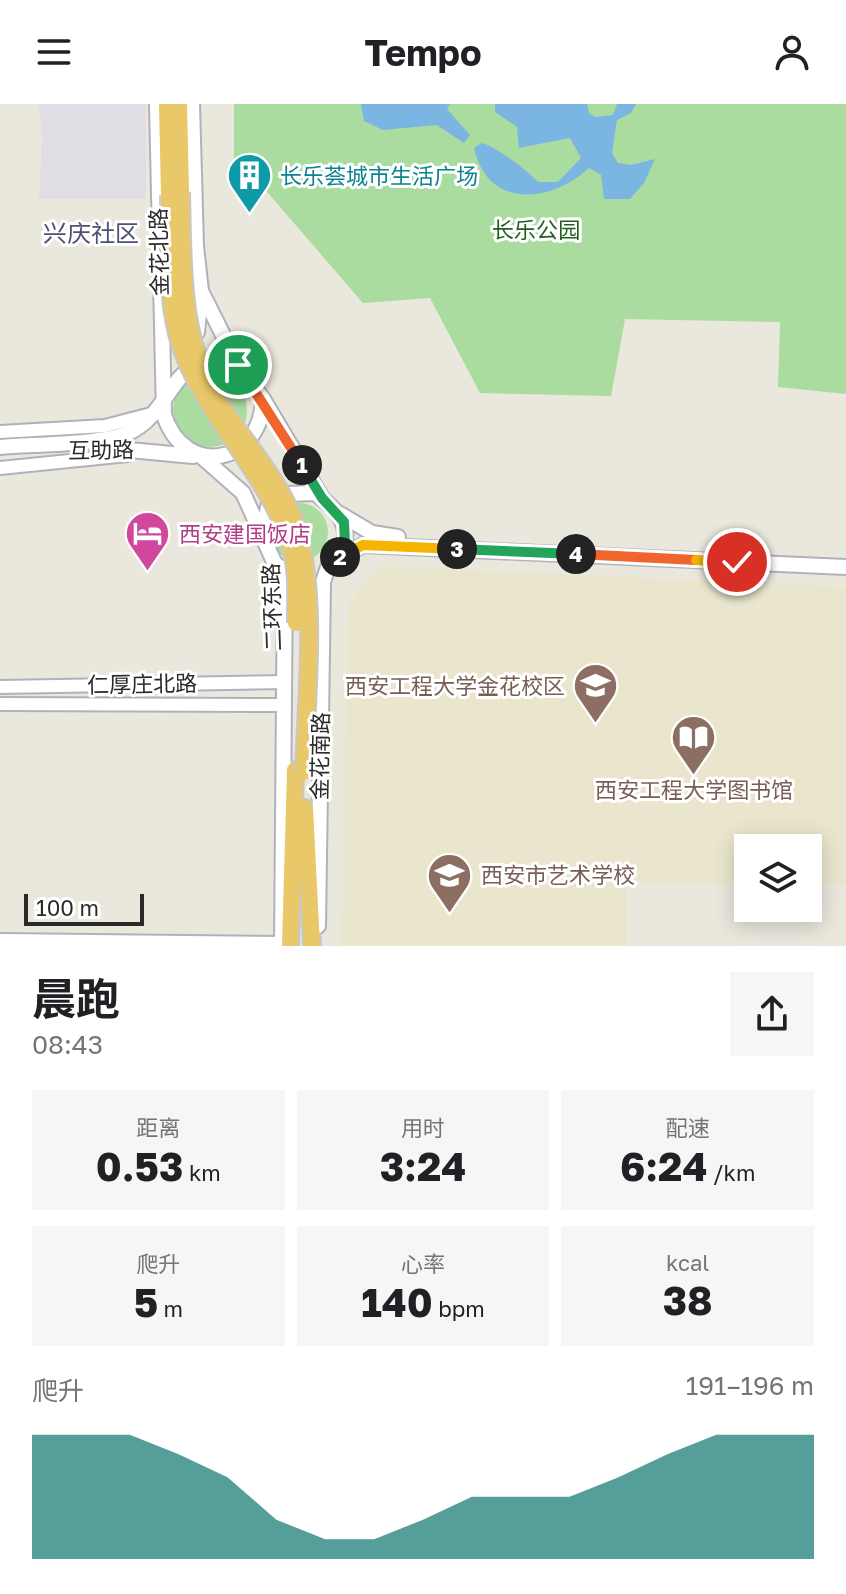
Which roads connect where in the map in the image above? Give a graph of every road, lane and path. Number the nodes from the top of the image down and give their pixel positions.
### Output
1 (157, 104) edge
2 (167, 104) edge
3 (179, 104) edge
4 (192, 104) edge
5 (175, 194) junction
6 (201, 291) junction
7 (160, 303) junction
8 (238, 365) junction
9 (263, 399) junction
10 (160, 406) junction
11 (0, 432) edge
12 (0, 447) edge
13 (158, 450) junction
14 (0, 456) edge
15 (201, 456) junction
16 (0, 468) edge
17 (322, 498) junction
18 (340, 514) junction
19 (262, 534) junction
20 (846, 559) edge
21 (331, 564) junction
22 (846, 567) edge
23 (285, 573) junction
24 (284, 682) junction
25 (0, 687) edge
26 (0, 704) edge
27 (284, 705) junction
28 (313, 773) junction
29 (292, 862) junction
30 (282, 901) junction
31 (0, 940) edge
32 (285, 945) edge
33 (315, 946) edge

1 - 7 main road, 金花北路
2 - 5 highway, 二环东路
3 - 5 highway, 二环东路
4 - 6 main road, 金花北路
5 - 28 highway, 二环东路, bridge
6 - 7 main road
6 - 8 main road, 金花北路
7 - 10 main road, 金花北路
8 - 9 main road
8 - 10 main road
9 - 15 main road
9 - 17 main road
10 - 11 street
10 - 12 main road, 互助路
10 - 15 main road
13 - 14 main road, 互助路
13 - 15 main road, 互助路
13 - 16 street
15 - 19 main road
17 - 18 main road
17 - 19 main road
18 - 20 main road
18 - 21 main road
19 - 23 main road
21 - 22 main road
21 - 23 main road
21 - 28 main road, 金花南路
23 - 24 main road, 金花南路
24 - 25 street, 仁厚庄北路
24 - 27 main road, 金花南路
26 - 27 street, 仁厚庄北路
27 - 30 main road, 金花南路
28 - 29 highway, 二环东路
28 - 33 main road, 金花南路
28 - 33 highway, 二环东路
29 - 30 highway
29 - 32 highway, 二环东路
30 - 32 main road, 金花南路
31 - 32 street

